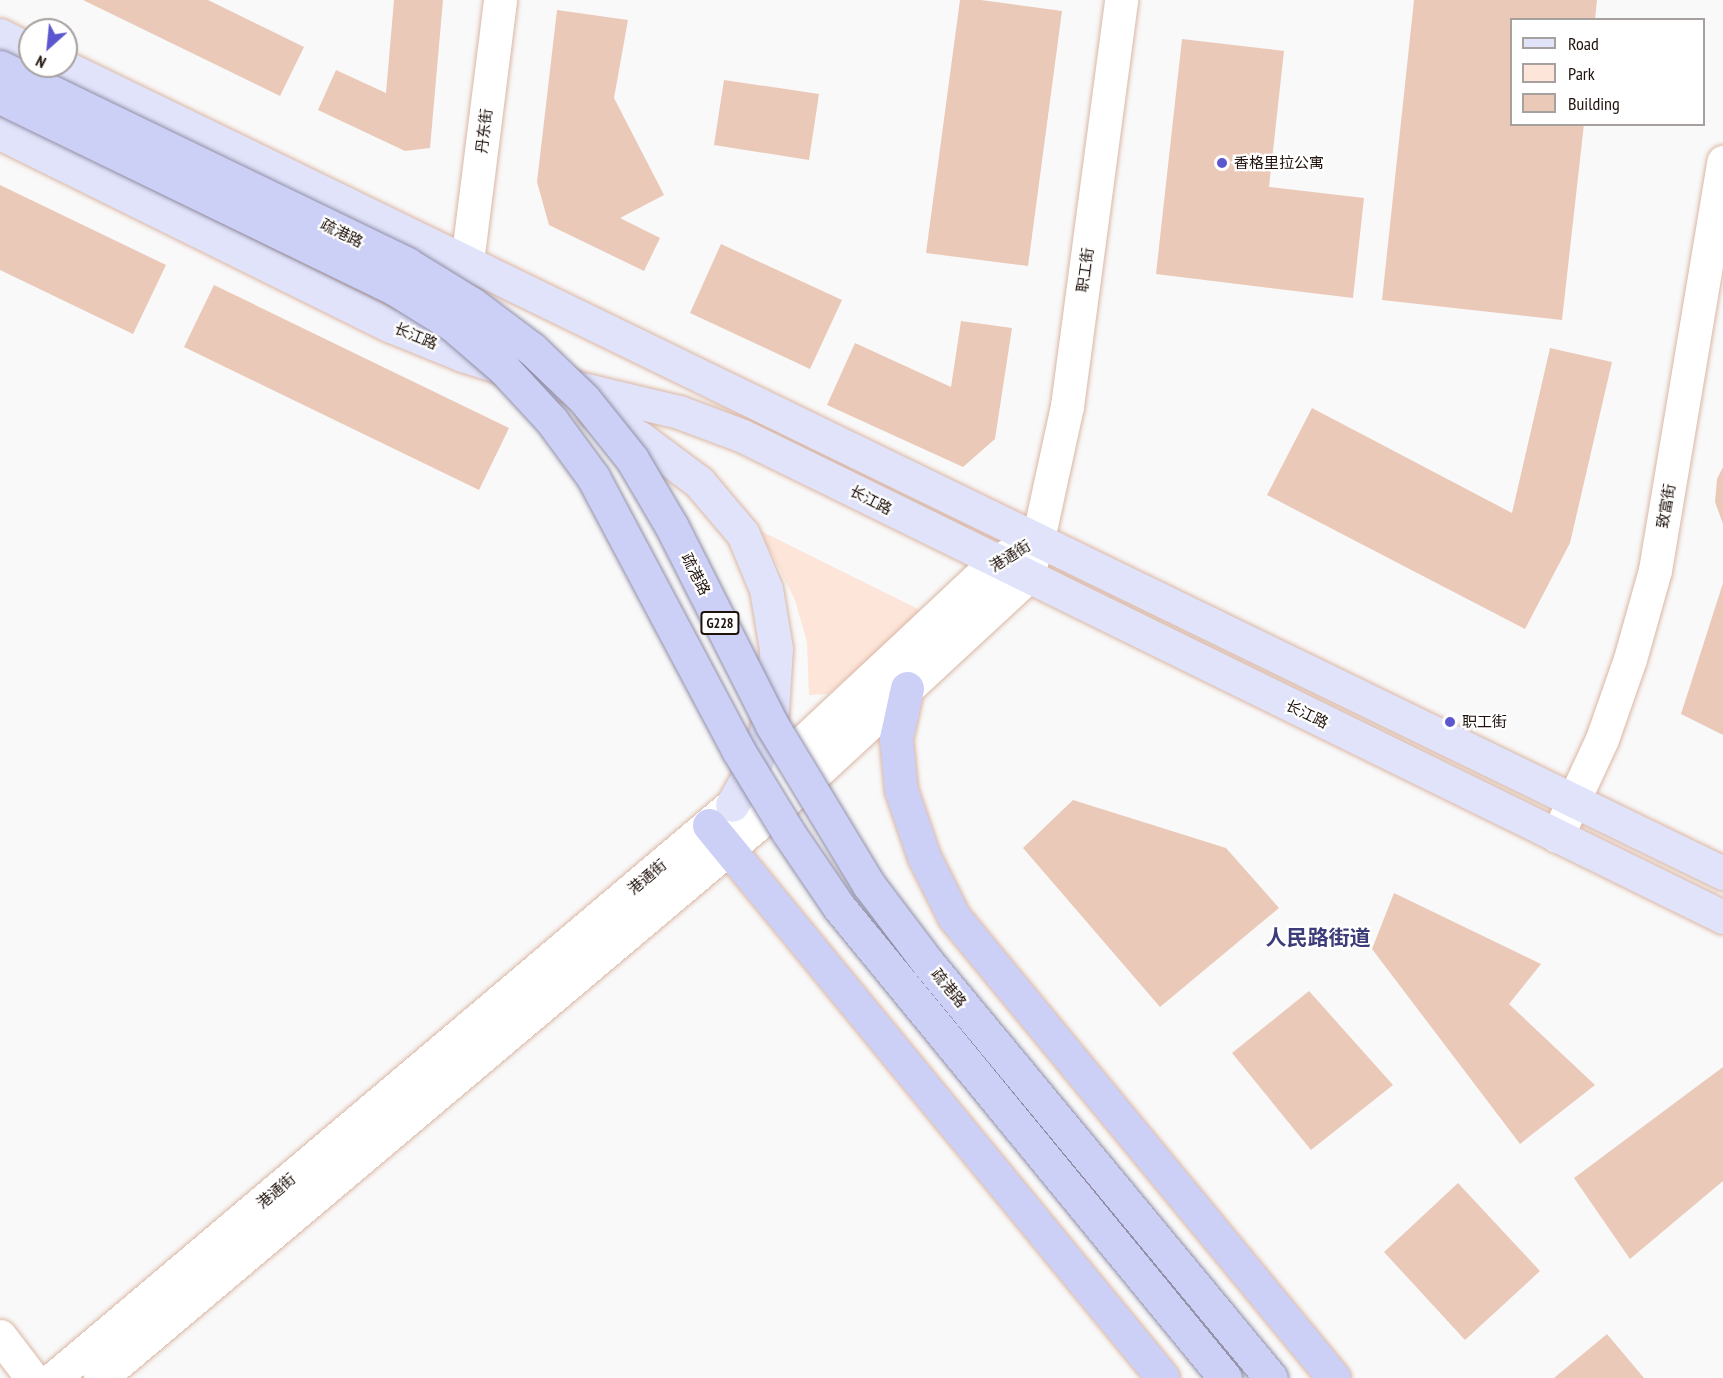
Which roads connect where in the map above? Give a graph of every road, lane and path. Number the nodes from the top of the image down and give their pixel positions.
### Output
1 (500, 0) edge
2 (1121, 0) edge
3 (0, 35) edge
4 (18, 44) edge
5 (0, 68) edge
6 (78, 73) edge
7 (0, 97) edge
8 (0, 133) edge
9 (1723, 162) edge
10 (467, 262) junction
11 (1709, 333) edge
12 (536, 378) junction
13 (1038, 539) junction
14 (995, 562) junction
15 (1027, 577) junction
16 (907, 688) junction
17 (1574, 800) junction
18 (723, 826) junction
19 (1557, 836) junction
20 (1723, 873) edge
21 (1723, 917) edge
22 (0, 1336) edge
23 (32, 1378) edge
24 (54, 1378) edge
25 (100, 1378) edge
26 (1163, 1378) edge
27 (1225, 1378) edge
28 (1271, 1378) edge
29 (1334, 1378) edge

1 - 10 street, 丹东街
2 - 13 street, 职工街
3 - 4 main road
5 - 28 highway, 疏港路 / G228, bridge
6 - 10 main road
7 - 27 highway, 疏港路 / G228, bridge
8 - 12 main road, 长江路
9 - 11 street, 致富街
10 - 13 main road
11 - 17 street, 致富街
12 - 14 main road, 长江路
12 - 18 main road
13 - 14 street, 港通街
13 - 15 street, 港通街
13 - 17 main road
14 - 15 main road, 长江路
14 - 18 street, 港通街
15 - 16 street, 港通街
15 - 19 main road, 长江路
16 - 18 street, 港通街
16 - 29 highway
17 - 19 street, 致富街
17 - 20 main road
18 - 24 street, 港通街
18 - 25 street, 港通街
18 - 26 highway
19 - 21 main road, 长江路
22 - 23 street

